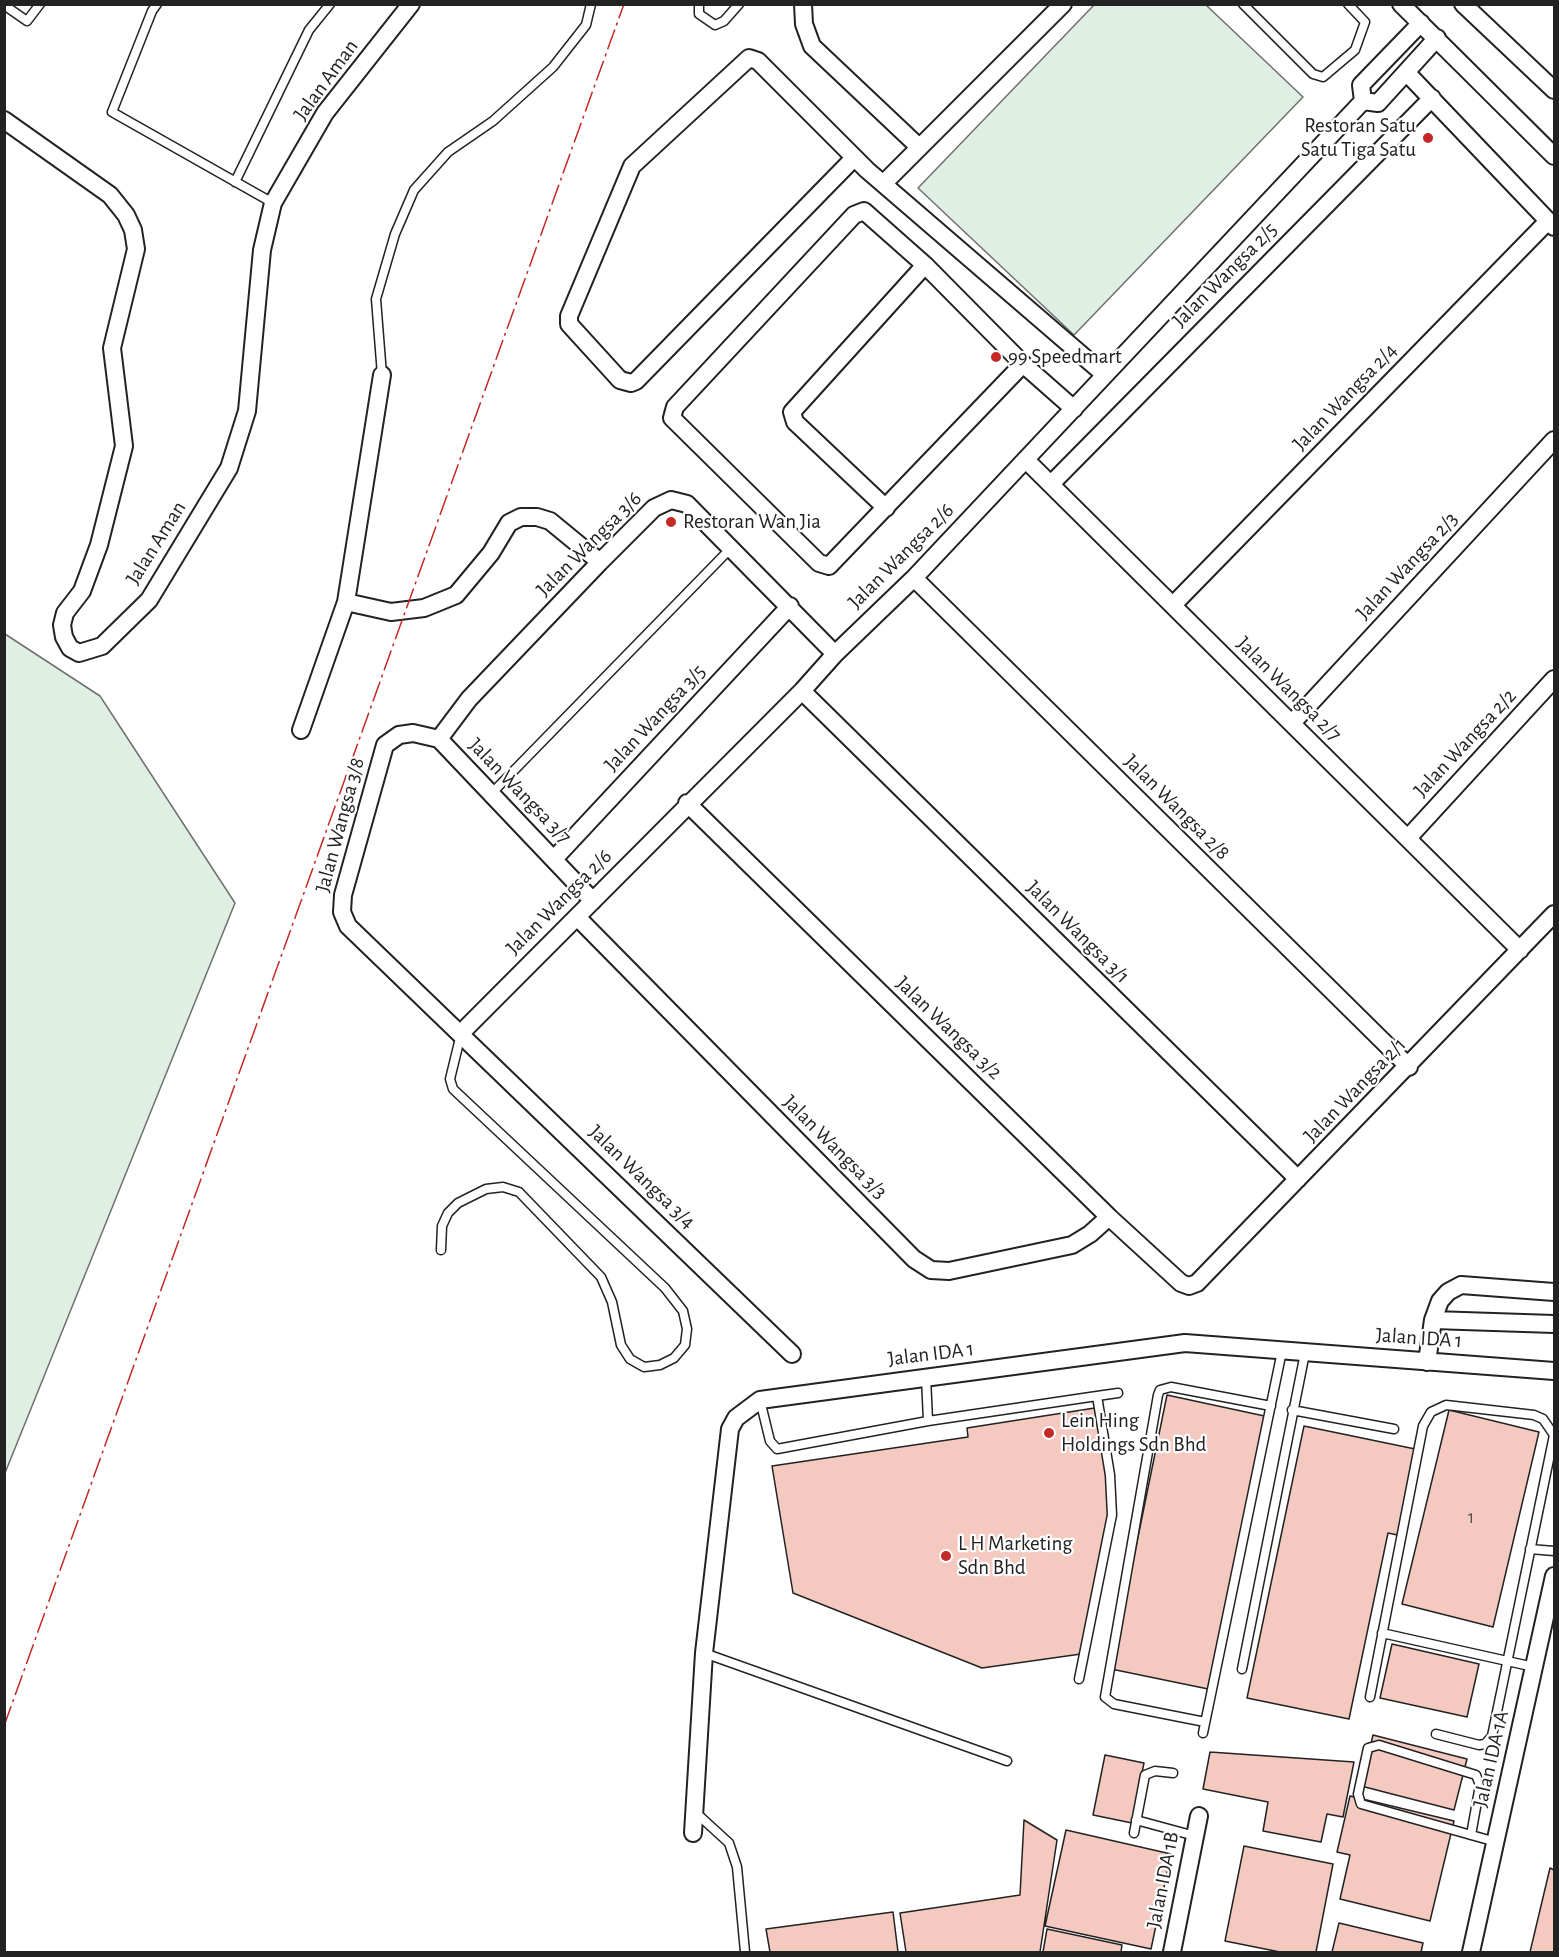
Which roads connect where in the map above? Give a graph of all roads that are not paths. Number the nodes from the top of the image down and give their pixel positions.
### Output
1 (39, 4) edge
2 (157, 4) edge
3 (330, 4) edge
4 (411, 4) edge
5 (591, 4) edge
6 (699, 4) edge
7 (739, 4) edge
8 (803, 4) edge
9 (1064, 4) edge
10 (1243, 4) edge
11 (1348, 4) edge
12 (1401, 4) edge
13 (1463, 4) edge
14 (4, 5) edge
15 (1421, 23) junction
16 (1437, 38) junction
17 (1406, 72) junction
18 (1554, 90) edge
19 (1432, 98) junction
20 (1363, 101) junction
21 (4, 120) edge
22 (919, 147) junction
23 (1554, 156) edge
24 (854, 158) junction
25 (235, 182) junction
26 (884, 183) junction
27 (273, 202) junction
28 (1551, 224) edge
29 (925, 265) junction
30 (1023, 364) junction
31 (382, 375) joint
32 (1105, 375) junction
33 (1074, 409) junction
34 (1554, 440) edge
35 (1026, 460) junction
36 (1051, 484) junction
37 (886, 508) junction
38 (731, 548) junction
39 (600, 562) junction
40 (914, 578) junction
41 (346, 602) junction
42 (1173, 605) junction
43 (790, 606) junction
44 (835, 654) junction
45 (1554, 679) edge
46 (802, 691) junction
47 (1292, 723) junction
48 (301, 730) dead end
49 (439, 739) junction
50 (491, 794) junction
51 (687, 803) junction
52 (1408, 838) junction
53 (554, 860) junction
54 (592, 901) junction
55 (1554, 914) edge
56 (577, 917) junction
57 (1520, 950) junction
58 (461, 1033) junction
59 (1409, 1067) junction
60 (1298, 1179) junction
61 (1109, 1217) junction
62 (441, 1250) dead end
63 (1181, 1283) joint
64 (1554, 1292) edge
65 (1433, 1320) junction
66 (1554, 1324) edge
67 (1282, 1351) junction
68 (1305, 1353) junction
69 (792, 1354) dead end
70 (1427, 1362) junction
71 (1554, 1371) edge
72 (926, 1377) junction
73 (1118, 1393) dead end
74 (1097, 1396) junction
75 (760, 1400) junction
76 (1271, 1406) junction
77 (1292, 1410) junction
78 (927, 1421) junction
79 (1394, 1429) dead end
80 (1554, 1435) edge
81 (1530, 1548) junction
82 (1554, 1551) edge
83 (1554, 1576) edge
84 (1382, 1633) junction
85 (704, 1653) junction
86 (1506, 1660) junction
87 (1534, 1667) junction
88 (1242, 1669) dead end
89 (1078, 1679) dead end
90 (1370, 1697) dead end
91 (1205, 1722) junction
92 (1203, 1733) dead end
93 (1436, 1734) dead end
94 (1007, 1761) dead end
95 (1173, 1773) dead end
96 (694, 1811) junction
97 (1199, 1816) dead end
98 (1136, 1820) junction
99 (693, 1833) dead end
100 (1134, 1833) dead end
101 (1471, 1835) junction
102 (1195, 1836) junction
103 (1496, 1842) junction
104 (745, 1953) edge
105 (1172, 1953) edge
106 (1471, 1953) edge

1 - 14 lane
2 - 25 lane
3 - 25 lane
4 - 27 street, Jalan Aman
5 - 31 lane
6 - 7 lane
8 - 22 street
9 - 22 street
10 - 11 lane
12 - 15 street
13 - 18 street
15 - 16 street
15 - 20 street, Jalan Wangsa 2/6
16 - 17 street, Jalan Wangsa 2/6
16 - 23 street
17 - 19 street
17 - 20 street, Jalan Wangsa 2/6
19 - 28 street
19 - 36 street, Jalan Wangsa 2/5
20 - 32 street, Jalan Wangsa 2/6
21 - 27 street, Jalan Aman
22 - 26 street
24 - 24 street
24 - 26 street
25 - 27 lane
26 - 32 street
28 - 42 street, Jalan Wangsa 2/4
29 - 30 street
29 - 37 street
29 - 37 street
30 - 33 street
30 - 37 street
31 - 41 street
32 - 33 street, Jalan Wangsa 2/6
33 - 35 street, Jalan Wangsa 2/6
34 - 47 street, Jalan Wangsa 2/3
35 - 36 street, Jalan Wangsa 2/7
35 - 40 street, Jalan Wangsa 2/6
36 - 42 street, Jalan Wangsa 2/7
38 - 39 street, Jalan Wangsa 3/6
38 - 43 street, Jalan Wangsa 3/6
38 - 50 lane
39 - 41 street
39 - 49 street, Jalan Wangsa 3/6
40 - 44 street, Jalan Wangsa 2/6
40 - 59 street, Jalan Wangsa 2/8
41 - 48 street
42 - 47 street, Jalan Wangsa 2/7
43 - 44 street, Jalan Wangsa 3/6
43 - 53 street, Jalan Wangsa 3/5
44 - 46 street, Jalan Wangsa 2/6
45 - 52 street, Jalan Wangsa 2/2
46 - 51 street, Jalan Wangsa 2/6
46 - 60 street, Jalan Wangsa 3/1
47 - 52 street, Jalan Wangsa 2/7
49 - 50 street, Jalan Wangsa 3/7
49 - 58 street, Jalan Wangsa 3/8
50 - 53 street, Jalan Wangsa 3/7
51 - 54 street, Jalan Wangsa 2/6
51 - 61 street, Jalan Wangsa 3/2
52 - 57 street, Jalan Wangsa 2/7
53 - 54 street, Jalan Wangsa 3/7
54 - 56 street, Jalan Wangsa 2/6
55 - 57 street, Jalan Wangsa 2/1
56 - 58 street, Jalan Wangsa 2/6
56 - 61 street, Jalan Wangsa 3/3
57 - 59 street, Jalan Wangsa 2/1
58 - 62 lane
58 - 69 street, Jalan Wangsa 3/4
59 - 60 street, Jalan Wangsa 2/1
60 - 63 street, Jalan Wangsa 2/1
61 - 63 street, Jalan Wangsa 3/2
64 - 65 street
65 - 66 street
65 - 70 street
67 - 68 street, Jalan IDA 1
67 - 72 street, Jalan IDA 1
67 - 76 lane
68 - 70 street, Jalan IDA 1
68 - 77 lane
70 - 71 street, Jalan IDA 1
72 - 75 street, Jalan IDA 1
72 - 78 lane
73 - 74 lane
74 - 78 lane
74 - 89 lane
75 - 78 lane
75 - 85 street, Jalan IDA 1
76 - 91 lane
76 - 91 lane
77 - 79 lane
77 - 88 lane
80 - 81 lane
80 - 84 lane
81 - 82 lane
81 - 86 lane
83 - 87 street, Jalan IDA 1A
84 - 86 lane
84 - 90 lane
85 - 94 lane
85 - 96 street, Jalan IDA 1
86 - 87 lane
86 - 93 lane
87 - 103 street, Jalan IDA 1A
91 - 92 lane
95 - 98 lane
96 - 99 street, Jalan IDA 1
96 - 104 lane
97 - 102 street, Jalan IDA 1B
98 - 100 lane
98 - 102 lane
101 - 101 lane
101 - 103 lane
102 - 105 street, Jalan IDA 1B
103 - 106 street, Jalan IDA 1A

